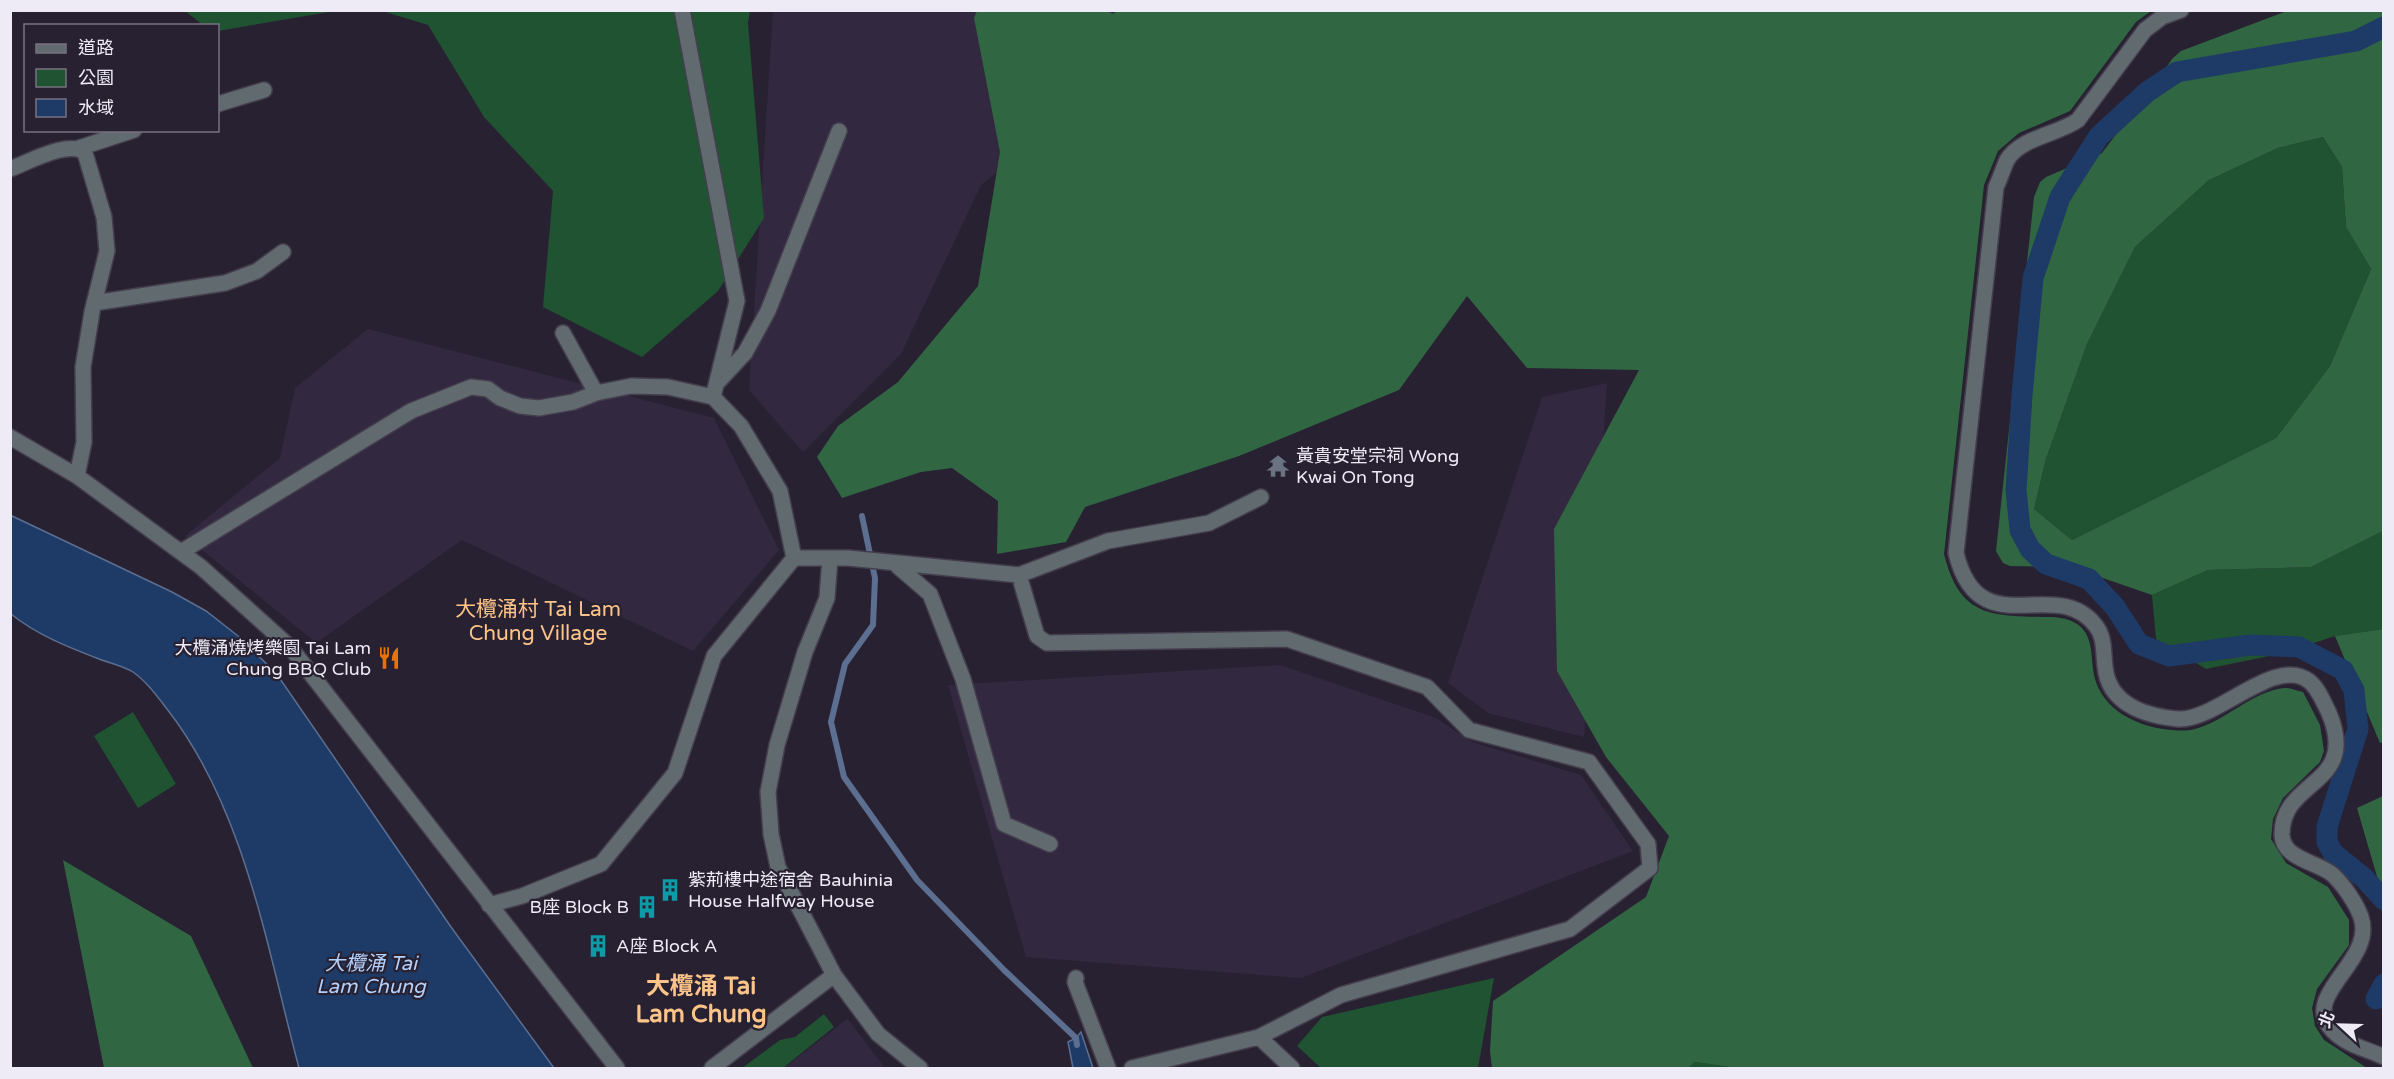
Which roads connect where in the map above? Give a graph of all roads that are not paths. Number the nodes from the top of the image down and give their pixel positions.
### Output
1 (682, 10) edge
2 (2181, 10) edge
3 (264, 90) dead end
4 (219, 104) edge
5 (839, 131) dead end
6 (128, 132) edge
7 (79, 148) junction
8 (10, 169) edge
9 (283, 252) dead end
10 (94, 303) junction
11 (563, 333) dead end
12 (715, 390) junction
13 (596, 393) junction
14 (10, 436) edge
15 (77, 476) junction
16 (1261, 497) dead end
17 (181, 552) junction
18 (794, 558) junction
19 (830, 558) junction
20 (890, 562) junction
21 (1019, 575) junction
22 (1050, 844) dead end
23 (489, 905) junction
24 (834, 975) junction
25 (1076, 978) dead end
26 (1259, 1037) junction
27 (2384, 1057) edge
28 (617, 1068) edge
29 (712, 1068) edge
30 (920, 1068) edge
31 (1108, 1068) edge
32 (1132, 1068) edge
33 (1292, 1068) edge

1 - 12 street
2 - 27 street
3 - 4 street
5 - 12 street
6 - 7 street
7 - 8 street
7 - 10 street
9 - 10 street
10 - 15 street
11 - 13 street
12 - 13 street
12 - 18 street
13 - 17 street
14 - 15 street
15 - 17 street
16 - 21 street
17 - 23 street
18 - 19 street
18 - 23 street
19 - 20 street
19 - 24 street
20 - 21 street
20 - 22 street
21 - 26 street
23 - 28 street
24 - 29 street
24 - 30 street
25 - 31 street
26 - 32 street
26 - 33 street

